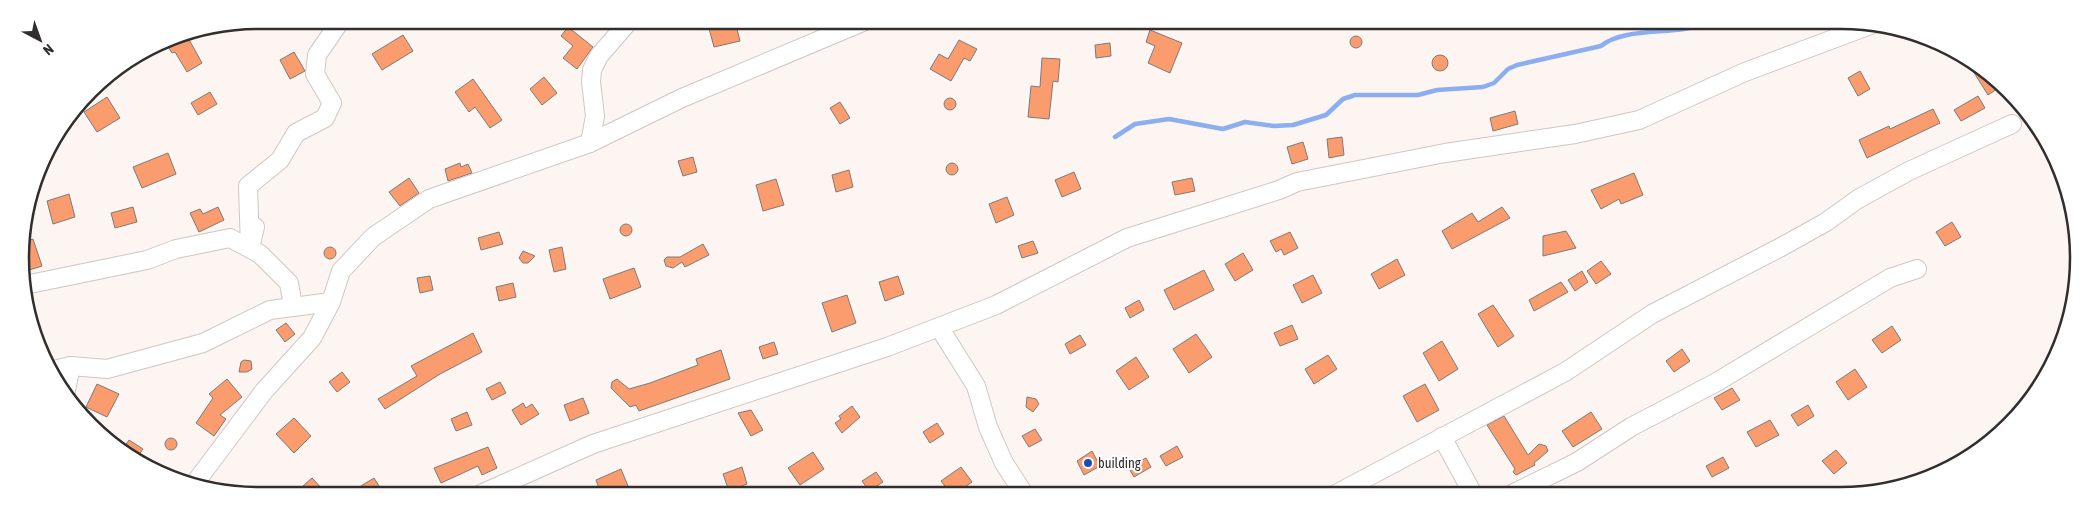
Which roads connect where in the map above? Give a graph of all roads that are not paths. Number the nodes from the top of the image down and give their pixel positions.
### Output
1 (335, 29) edge
2 (622, 29) edge
3 (846, 29) edge
4 (1859, 29) edge
5 (2012, 124) dead end
6 (590, 143) junction
7 (254, 227) dead end
8 (250, 248) junction
9 (1917, 269) dead end
10 (30, 284) edge
11 (331, 302) junction
12 (293, 306) junction
13 (939, 327) junction
14 (71, 366) junction
15 (57, 369) edge
16 (68, 386) edge
17 (1442, 438) junction
18 (198, 479) edge
19 (497, 487) edge
20 (1019, 487) edge
21 (1349, 487) edge
22 (1469, 487) edge
23 (1526, 487) edge

1 - 8 street
2 - 6 street
3 - 6 street
4 - 13 street
5 - 17 street
6 - 11 street
7 - 8 street
8 - 10 street
8 - 12 street
9 - 23 street
11 - 12 street
11 - 18 street
12 - 14 street
13 - 19 street
13 - 20 street
14 - 15 street
14 - 16 street
17 - 21 street
17 - 22 street

